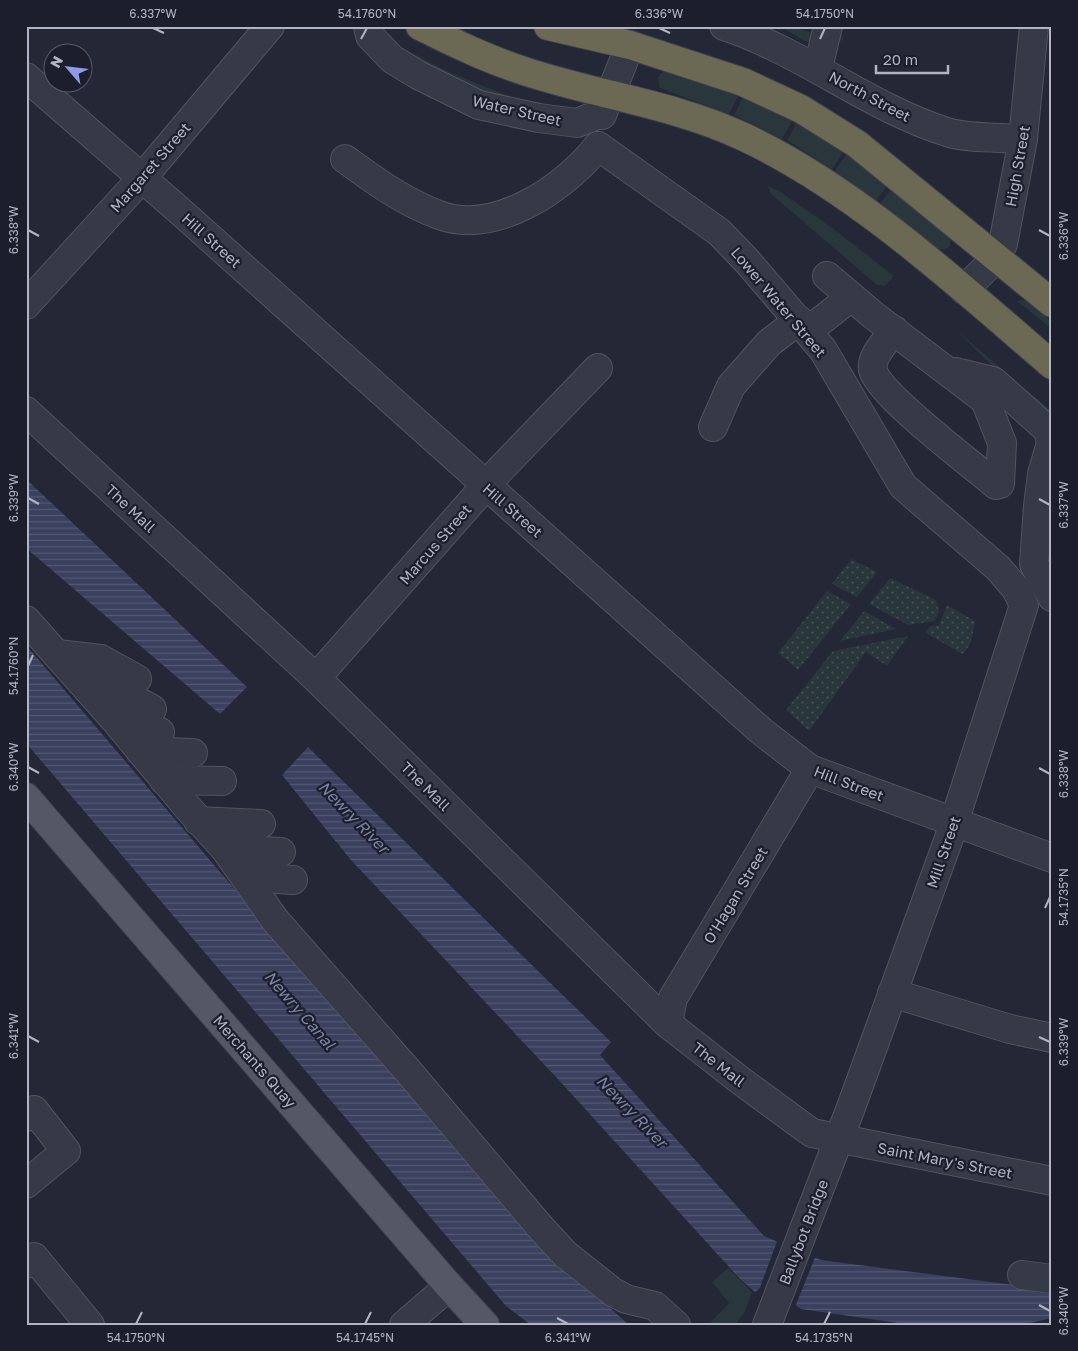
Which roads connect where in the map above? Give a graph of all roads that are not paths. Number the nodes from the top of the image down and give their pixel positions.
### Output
1 (270, 26) edge
2 (368, 26) edge
3 (420, 26) edge
4 (548, 26) edge
5 (724, 26) edge
6 (828, 26) edge
7 (1034, 26) edge
8 (630, 45) junction
9 (818, 68) junction
10 (26, 77) edge
11 (607, 104) junction
12 (1023, 139) junction
13 (598, 146) junction
14 (345, 159) dead end
15 (142, 178) junction
16 (997, 257) junction
17 (827, 276) dead end
18 (964, 290) junction
19 (852, 297) junction
20 (1052, 304) edge
21 (26, 305) edge
22 (803, 325) junction
23 (894, 330) junction
24 (1052, 366) edge
25 (598, 368) dead end
26 (945, 369) junction
27 (26, 410) edge
28 (713, 427) dead end
29 (486, 486) junction
30 (998, 568) joint
31 (1052, 597) edge
32 (26, 620) edge
33 (57, 654) junction
34 (316, 678) junction
35 (137, 679) dead end
36 (80, 680) junction
37 (101, 704) junction
38 (810, 769) junction
39 (26, 797) edge
40 (199, 821) junction
41 (954, 823) junction
42 (254, 824) junction
43 (1052, 858) edge
44 (892, 993) junction
45 (668, 1024) junction
46 (1052, 1038) edge
47 (26, 1117) edge
48 (839, 1140) junction
49 (1052, 1181) edge
50 (26, 1184) edge
51 (26, 1264) edge
52 (1022, 1275) dead end
53 (1052, 1279) edge
54 (449, 1286) junction
55 (90, 1325) edge
56 (404, 1325) edge
57 (485, 1325) edge
58 (676, 1325) edge
59 (767, 1325) edge

1 - 15 street, Margaret Street
2 - 11 street, Water Street
3 - 11 highway
4 - 8 highway
5 - 9 street, North Street
6 - 9 street
7 - 12 street, High Street
8 - 11 street
8 - 16 highway
9 - 12 street, North Street
10 - 15 street, Hill Street
11 - 13 street
11 - 18 highway
12 - 16 street, High Street
13 - 14 street
13 - 22 street, Lower Water Street
15 - 21 street, Margaret Street
15 - 29 street, Hill Street
16 - 18 street, High Street
16 - 20 highway
17 - 19 street
18 - 24 highway
19 - 22 street
19 - 23 street
22 - 28 street
22 - 30 street, Lower Water Street
23 - 26 street
23 - 26 street
25 - 29 street, Marcus Street
26 - 31 street
27 - 34 street, The Mall
29 - 34 street, Marcus Street
29 - 38 street, Hill Street
30 - 41 street, Mill Street
32 - 33 street
33 - 35 street
33 - 36 street
34 - 45 street, The Mall
36 - 37 street
36 - 37 street
37 - 40 street
38 - 41 street, Hill Street
38 - 45 street, O'Hagan Street
39 - 54 main road, Merchants Quay
40 - 42 street
40 - 42 street
40 - 42 street
40 - 42 street
40 - 42 street
40 - 58 street
41 - 43 street, Hill Street
41 - 44 street, Mill Street
44 - 46 street
44 - 48 street, Mill Street
45 - 48 street, The Mall
47 - 50 street
48 - 49 street, Saint Mary's Street
48 - 59 street, Ballybot Bridge
51 - 55 street
52 - 53 street
54 - 56 street
54 - 57 main road, Merchants Quay

